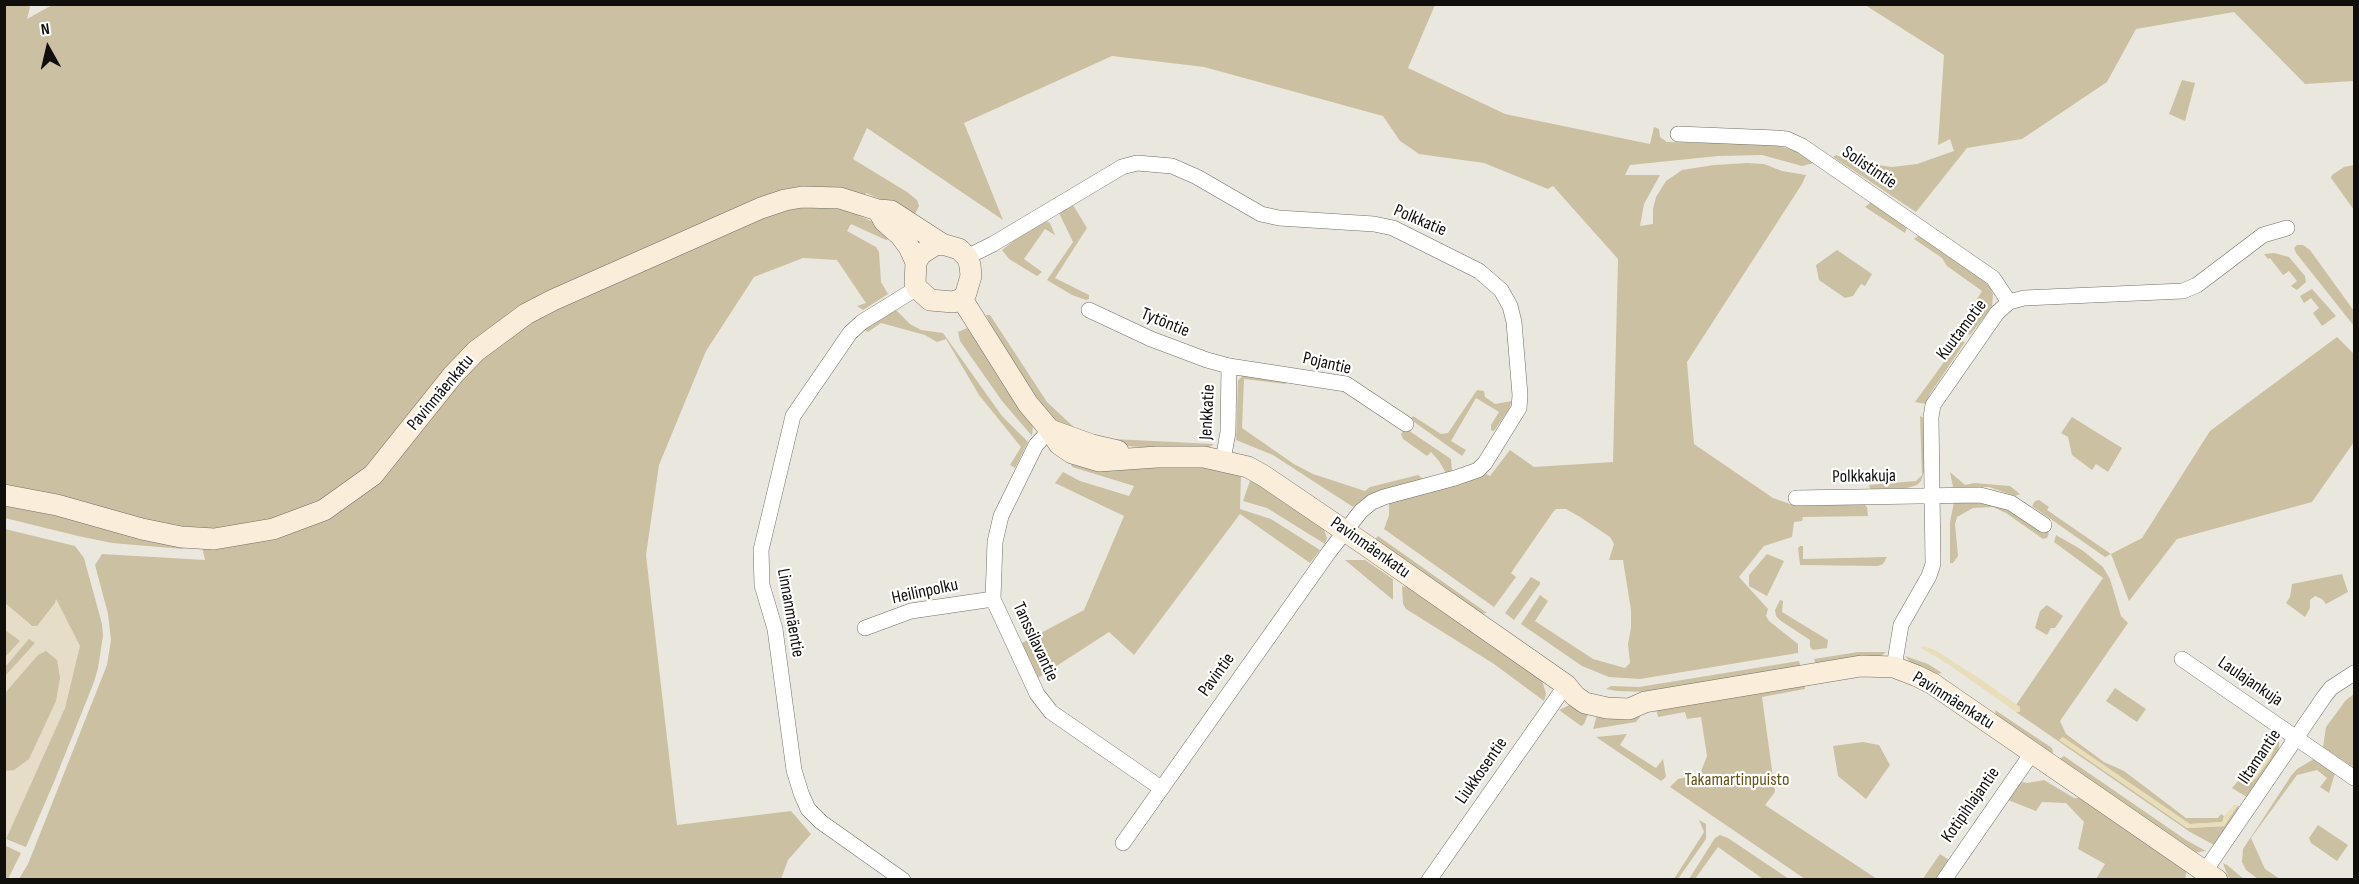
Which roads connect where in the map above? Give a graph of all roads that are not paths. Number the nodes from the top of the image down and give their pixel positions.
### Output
1 (1678, 134) dead end
2 (878, 210) junction
3 (2287, 228) dead end
4 (942, 244) junction
5 (967, 257) junction
6 (916, 262) junction
7 (917, 288) junction
8 (962, 299) junction
9 (2009, 302) junction
10 (1089, 310) dead end
11 (1229, 366) junction
12 (1406, 424) dead end
13 (1050, 430) junction
14 (1223, 460) junction
15 (5, 496) edge
16 (1932, 496) junction
17 (1796, 498) dead end
18 (2044, 525) dead end
19 (1345, 531) junction
20 (993, 599) junction
21 (865, 628) dead end
22 (2182, 659) dead end
23 (1894, 667) junction
24 (2355, 673) edge
25 (1566, 685) junction
26 (2297, 737) junction
27 (2032, 753) junction
28 (2355, 778) edge
29 (1161, 788) junction
30 (1123, 843) dead end
31 (2211, 875) edge
32 (1436, 876) edge
33 (903, 879) edge
34 (1944, 879) edge

1 - 9 street, Solistintie
2 - 4 street, Pavinmäenkatu
2 - 6 street
2 - 15 street, Pavinmäenkatu
3 - 9 street, Kuutamotie
4 - 5 street
4 - 6 street
5 - 8 street
5 - 19 street, Polkkatie
6 - 7 street
7 - 8 street
7 - 33 street, Linnanmäentie
8 - 13 street, Pavinmäenkatu
9 - 16 street, Kuutamotie
10 - 11 street, Tytöntie
11 - 12 street, Pojantie
11 - 14 street, Jenkkatie
13 - 14 street, Pavinmäenkatu
13 - 20 street, Tanssilavantie
14 - 19 street, Pavinmäenkatu
16 - 17 street, Polkkakuja
16 - 18 street, Polkkakuja
16 - 23 street, Kuutamotie
19 - 25 street, Pavinmäenkatu
19 - 29 street, Pavintie
20 - 21 street, Heilinpolku
20 - 29 street, Tanssilavantie
22 - 26 street, Laulajankuja
23 - 25 street, Pavinmäenkatu
23 - 27 street, Pavinmäenkatu
24 - 26 street, Iltamantie
25 - 32 street, Liukkosentie
26 - 28 street, Laulajankuja
26 - 31 street, Iltamantie
27 - 31 street, Pavinmäenkatu
27 - 34 street, Kotipihlajantie
29 - 30 street, Pavintie

